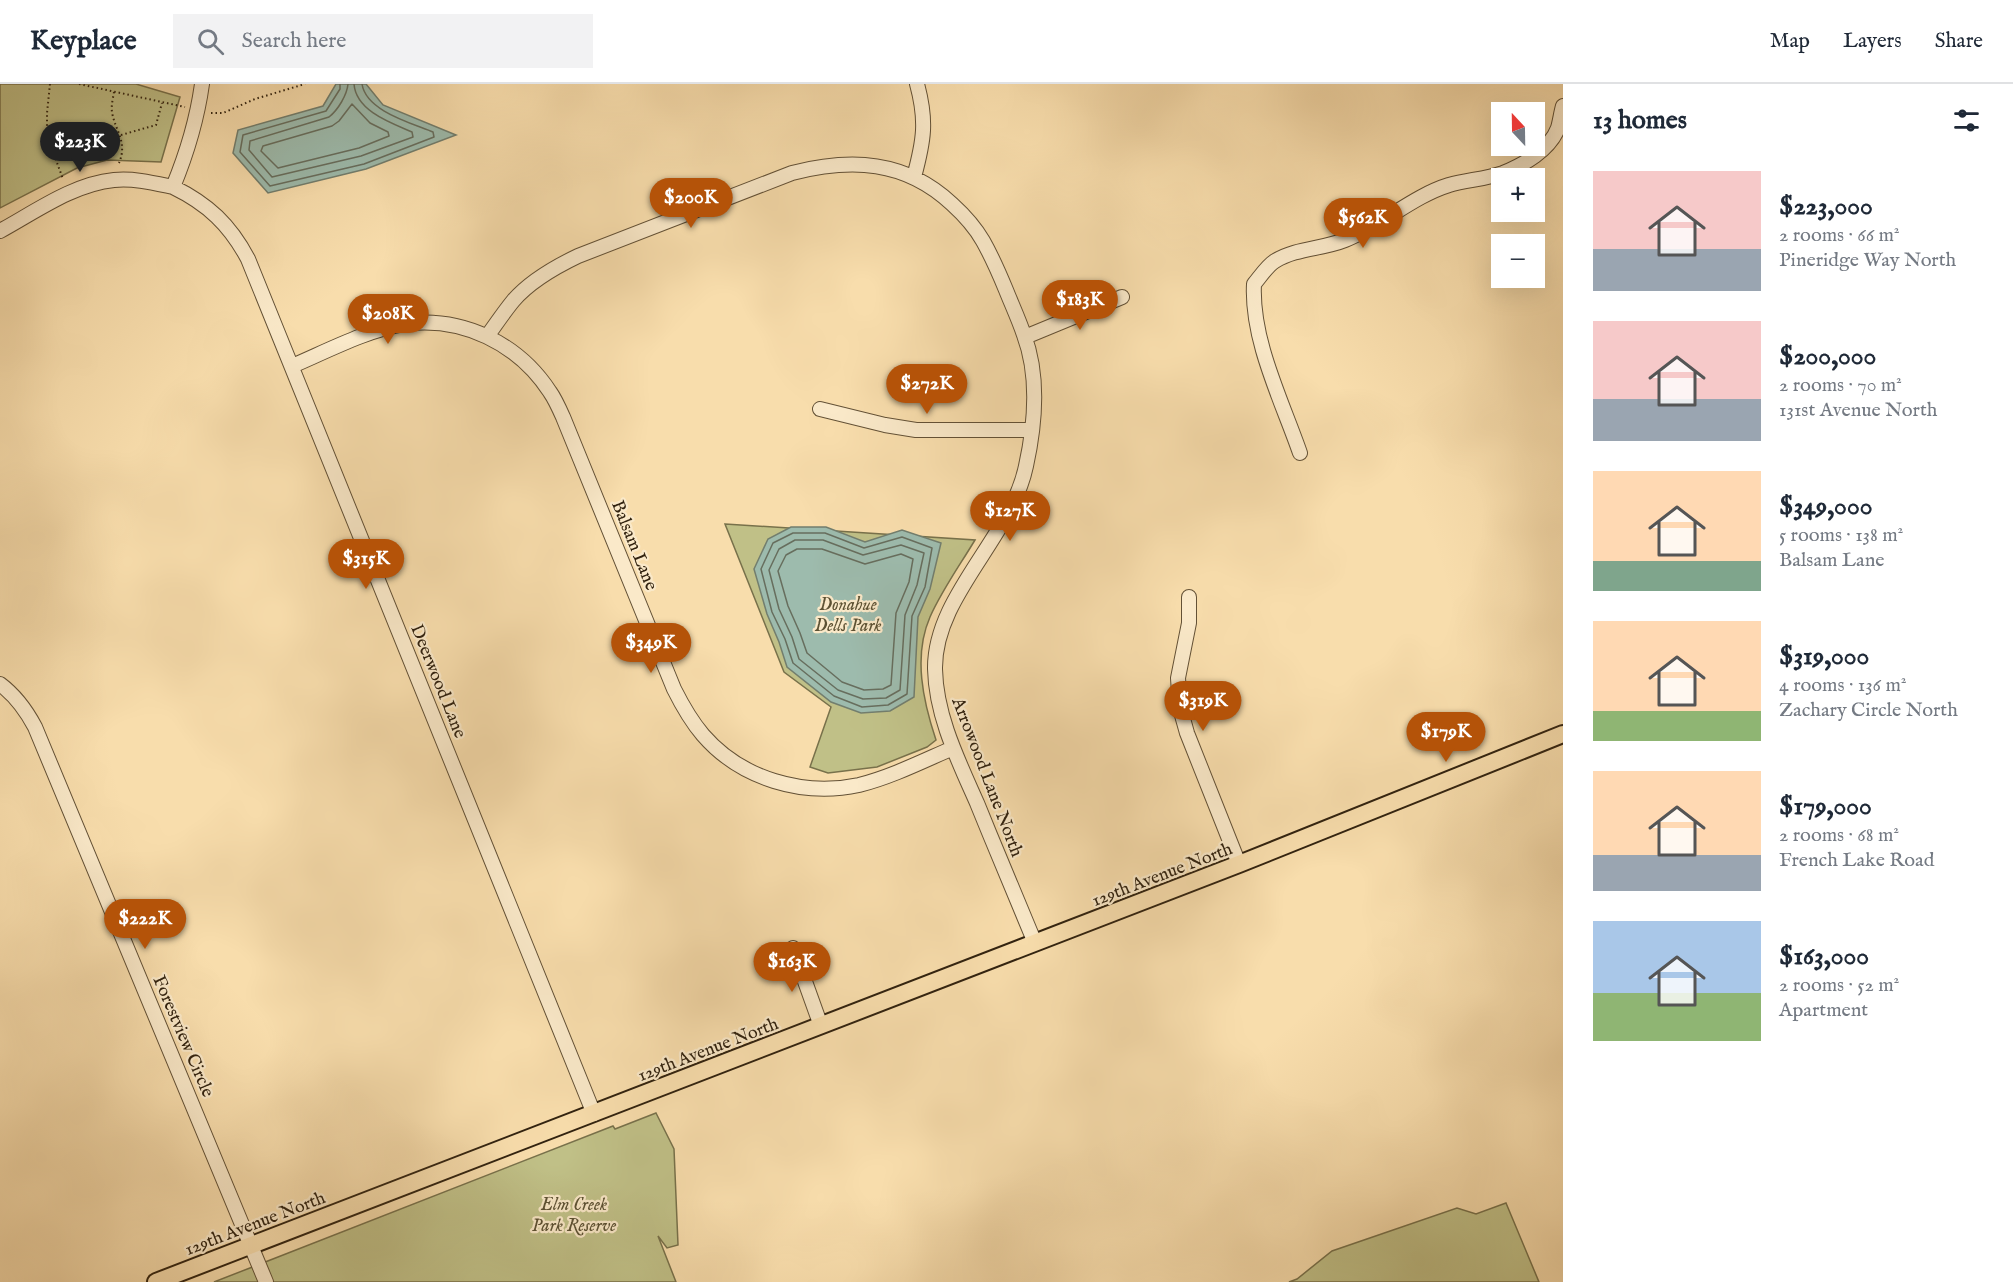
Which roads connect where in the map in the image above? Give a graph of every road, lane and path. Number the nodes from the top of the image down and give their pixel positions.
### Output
1 (51, 84) edge
2 (202, 84) edge
3 (917, 84) edge
4 (114, 92) dead end
5 (162, 103) dead end
6 (1563, 106) edge
7 (121, 135) junction
8 (1550, 141) junction
9 (1563, 150) edge
10 (119, 164) dead end
11 (914, 177) junction
12 (63, 179) dead end
13 (173, 188) junction
14 (0, 231) edge
15 (1122, 297) dead end
16 (488, 335) junction
17 (1025, 337) junction
18 (292, 366) junction
19 (820, 409) dead end
20 (1031, 430) junction
21 (1300, 453) dead end
22 (1189, 597) dead end
23 (0, 684) edge
24 (1563, 734) edge
25 (953, 748) junction
26 (1239, 864) junction
27 (1035, 944) junction
28 (793, 948) dead end
29 (821, 1026) junction
30 (594, 1114) junction
31 (252, 1245) junction
32 (156, 1282) edge
33 (266, 1282) edge

1 - 12 path
2 - 13 street
3 - 11 street
4 - 7 path
5 - 7 path
6 - 8 street
7 - 10 path
8 - 9 street
8 - 21 street
11 - 16 street, Arrowood Lane North
11 - 17 street, Arrowood Lane North
13 - 14 street, Deerwood Lane
13 - 18 street, Deerwood Lane
15 - 17 street
16 - 18 street
16 - 25 street, Balsam Lane
17 - 20 street, Arrowood Lane North
18 - 30 street, Deerwood Lane
19 - 20 street
20 - 25 street, Arrowood Lane North
22 - 26 street
23 - 31 street, Forestview Circle
24 - 26 main road, 129th Avenue North
25 - 27 street, Arrowood Lane North
26 - 27 main road, 129th Avenue North
27 - 29 main road, 129th Avenue North
28 - 29 street
29 - 30 main road, 129th Avenue North
30 - 31 main road, 129th Avenue North
31 - 32 main road, 129th Avenue North
31 - 33 street, Forestview Circle

